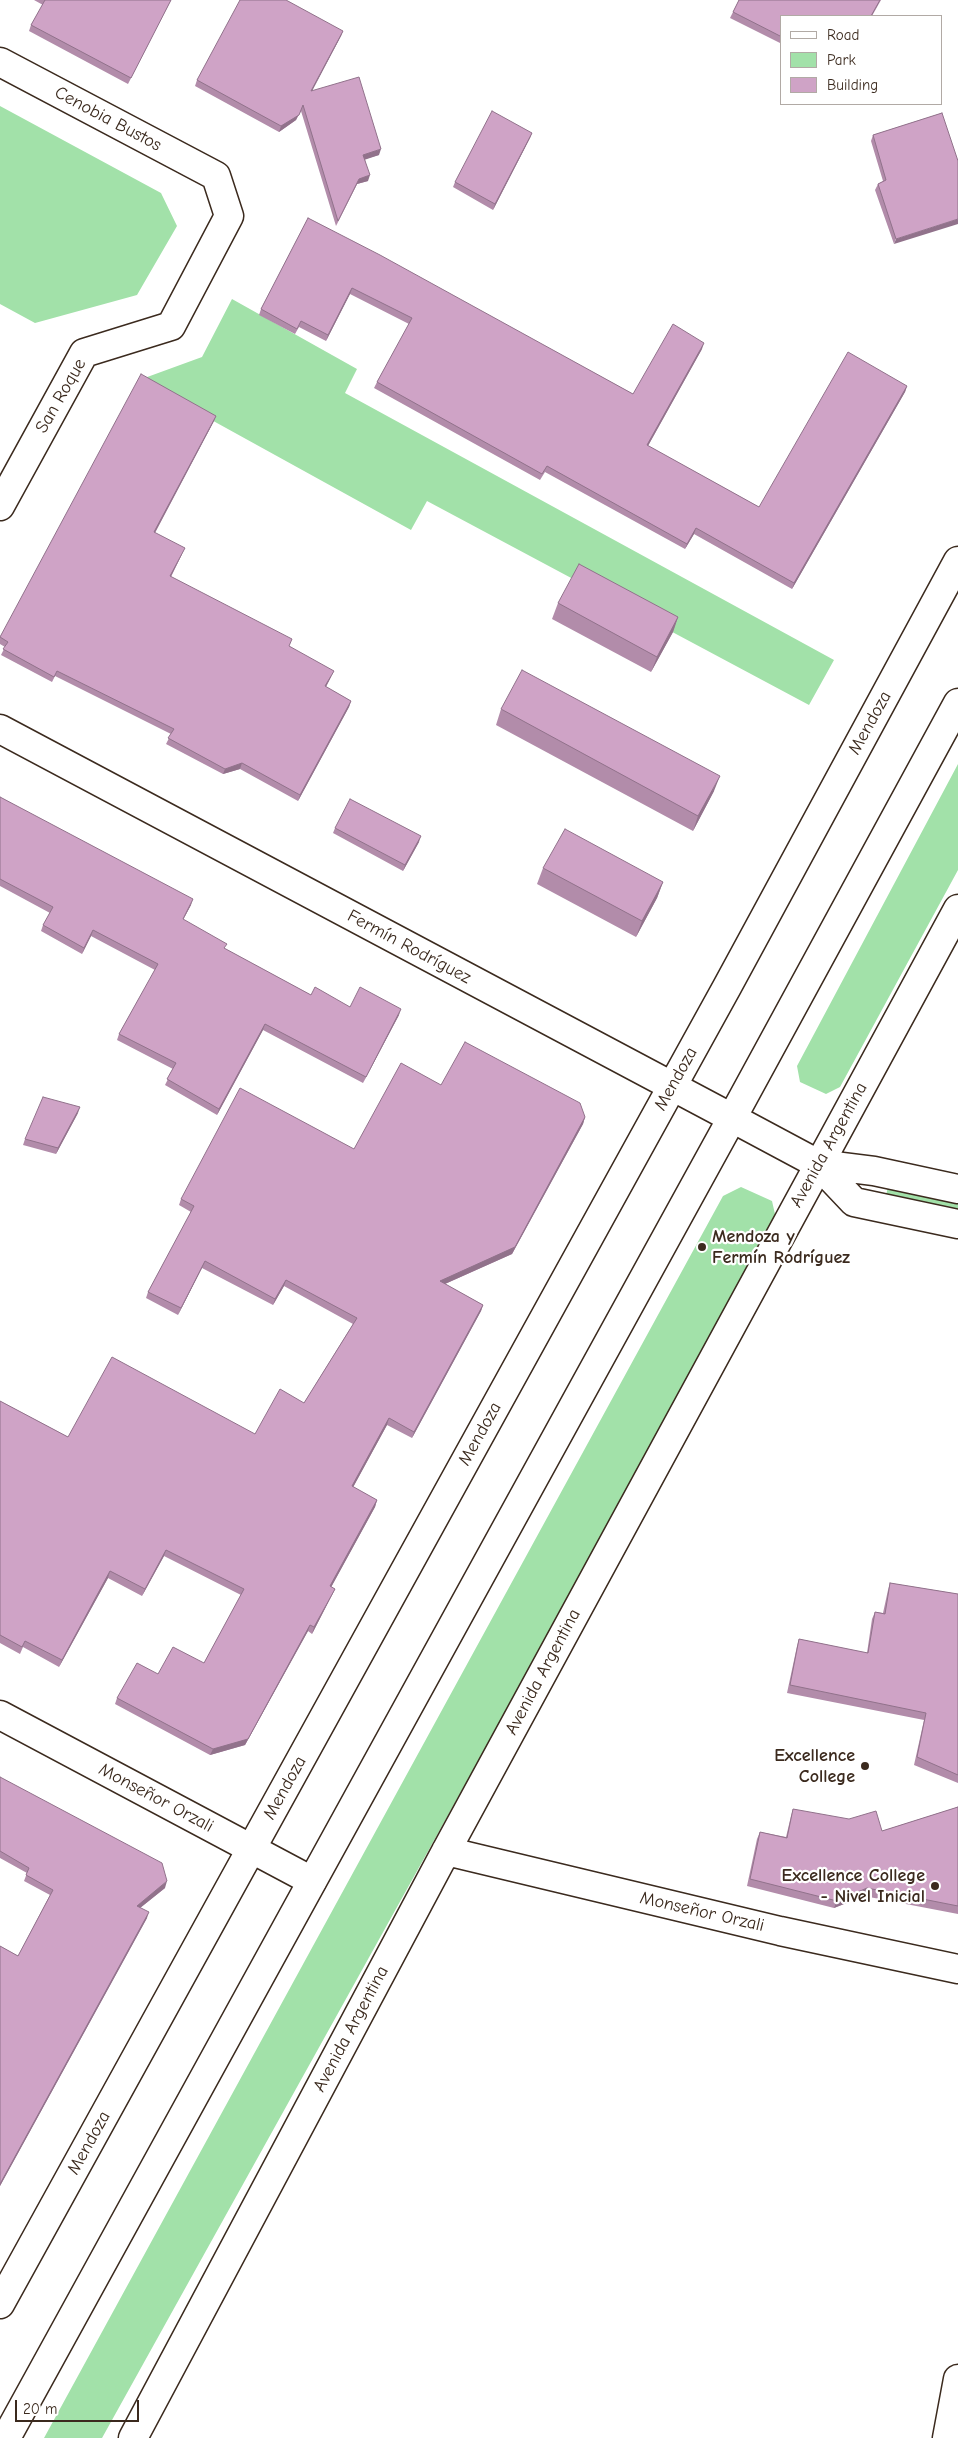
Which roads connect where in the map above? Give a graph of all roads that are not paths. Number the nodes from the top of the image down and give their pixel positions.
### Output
1 (0, 62) edge
2 (216, 176) joint
3 (0, 506) edge
4 (958, 561) edge
5 (958, 703) edge
6 (0, 729) edge
7 (958, 910) edge
8 (672, 1086) junction
9 (732, 1118) junction
10 (818, 1164) junction
11 (958, 1188) edge
12 (958, 1224) edge
13 (0, 1715) edge
14 (252, 1848) junction
15 (446, 1852) junction
16 (312, 1880) junction
17 (958, 1970) edge
18 (0, 2304) edge
19 (958, 2379) edge
20 (6, 2438) edge
21 (133, 2438) edge
22 (947, 2438) edge

1 - 2 street, Cenobia Bustos
2 - 3 street, San Roque
4 - 8 street, Mendoza
5 - 9 street
6 - 8 street, Fermín Rodríguez
7 - 10 street, Avenida Argentina
8 - 9 street, Fermín Rodríguez
8 - 14 street, Mendoza
9 - 10 street, Fermín Rodríguez
9 - 16 street
10 - 11 street, Fermín Rodríguez
10 - 12 street, Fermín Rodríguez
10 - 15 street, Avenida Argentina
13 - 14 street, Monseñor Orzali
14 - 16 street, Monseñor Orzali
14 - 18 street, Mendoza
15 - 17 street, Monseñor Orzali
15 - 21 street, Avenida Argentina
16 - 20 street
19 - 22 street

